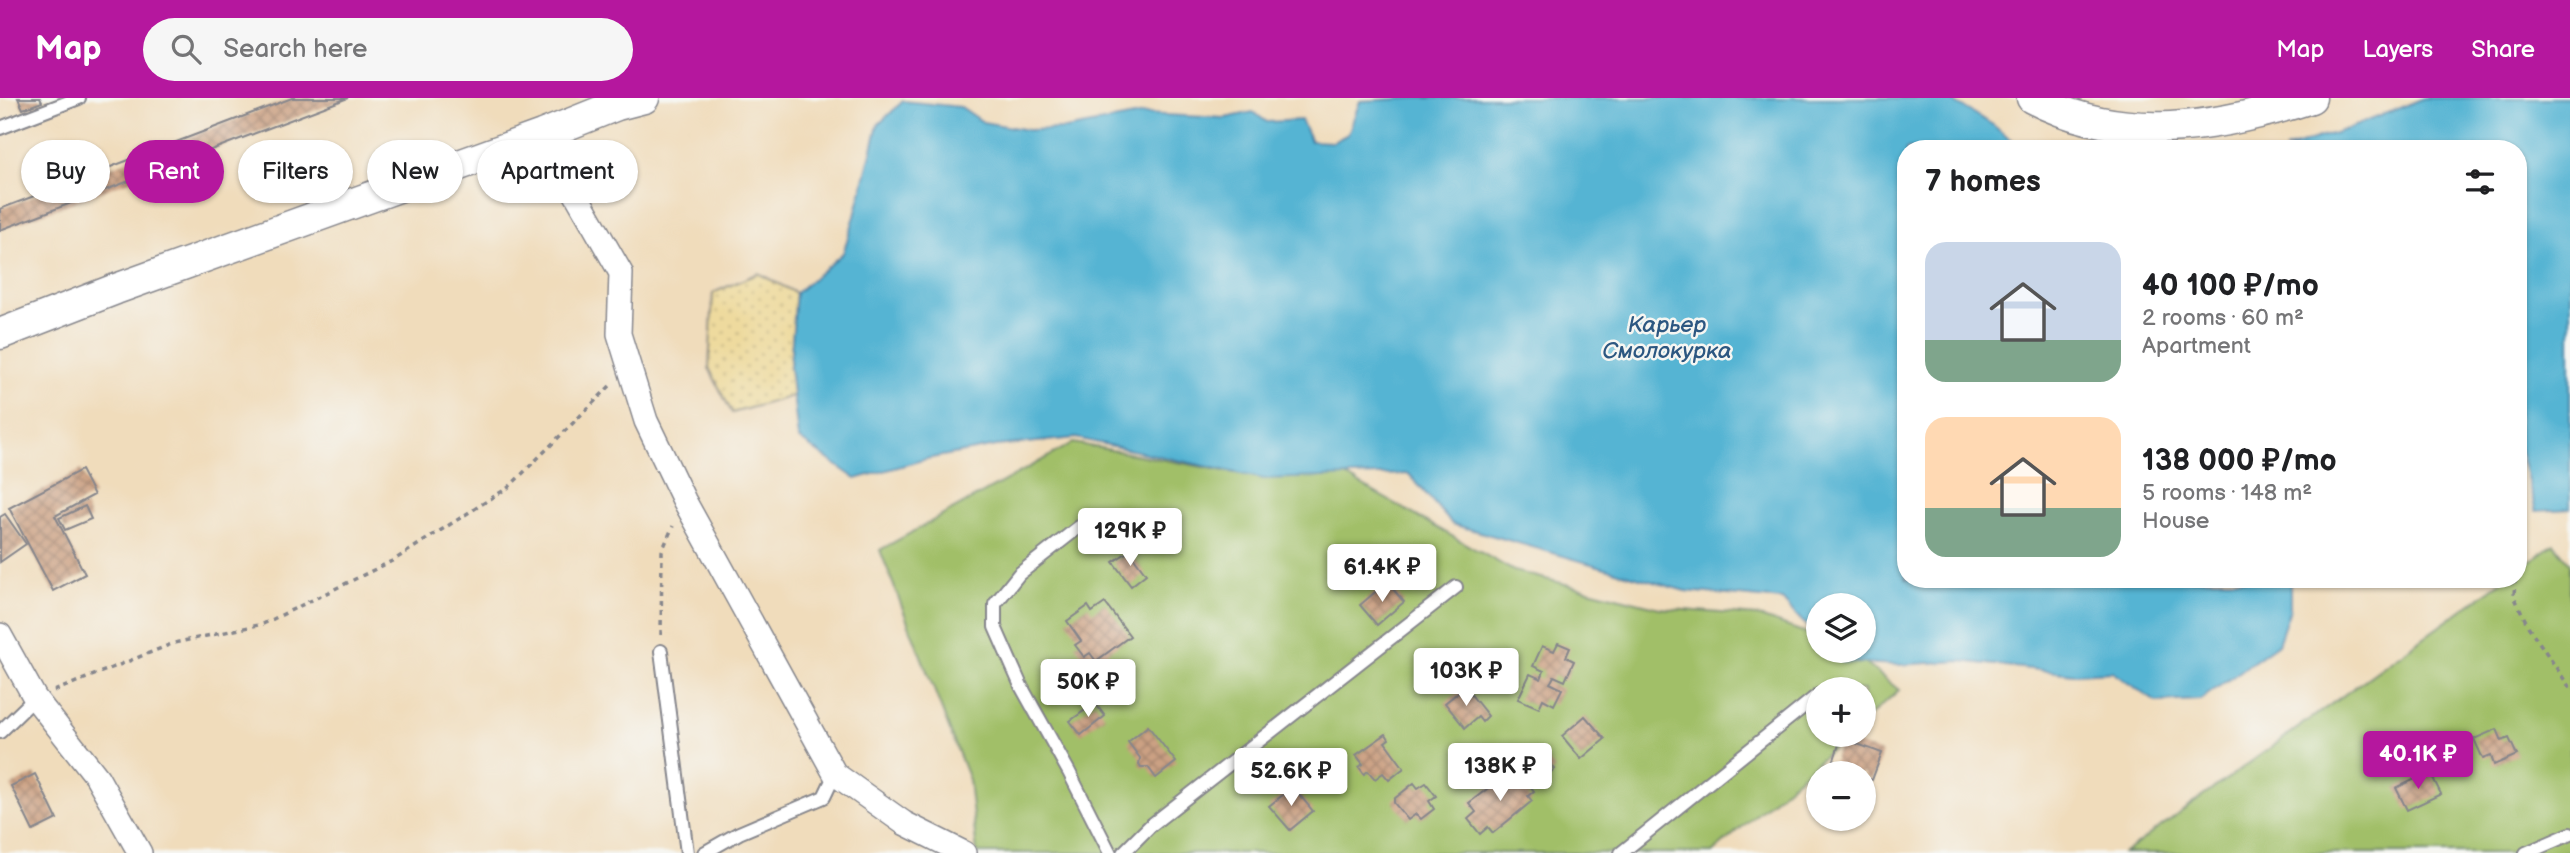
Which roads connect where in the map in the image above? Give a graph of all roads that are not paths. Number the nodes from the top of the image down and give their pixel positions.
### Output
1 (79, 98) edge
2 (644, 98) edge
3 (2032, 98) edge
4 (2311, 98) edge
5 (0, 128) edge
6 (542, 135) junction
7 (0, 334) edge
8 (1079, 527) dead end
9 (1456, 587) dead end
10 (0, 635) edge
11 (661, 651) road end
12 (34, 698) junction
13 (1806, 705) edge
14 (0, 732) edge
15 (835, 774) junction
16 (904, 823) junction
17 (2570, 834) edge
18 (140, 853) edge
19 (687, 853) edge
20 (704, 853) edge
21 (921, 853) edge
22 (964, 853) edge
23 (1110, 853) edge
24 (1123, 853) edge
25 (1621, 853) edge
26 (2526, 853) edge

1 - 5 lane
2 - 6 street
3 - 4 street
6 - 7 street
6 - 15 street
8 - 23 lane
9 - 24 lane
10 - 12 street
11 - 19 lane
12 - 14 lane
12 - 18 street
13 - 25 lane
15 - 16 street
15 - 20 lane
16 - 21 street
16 - 22 street
17 - 26 lane

